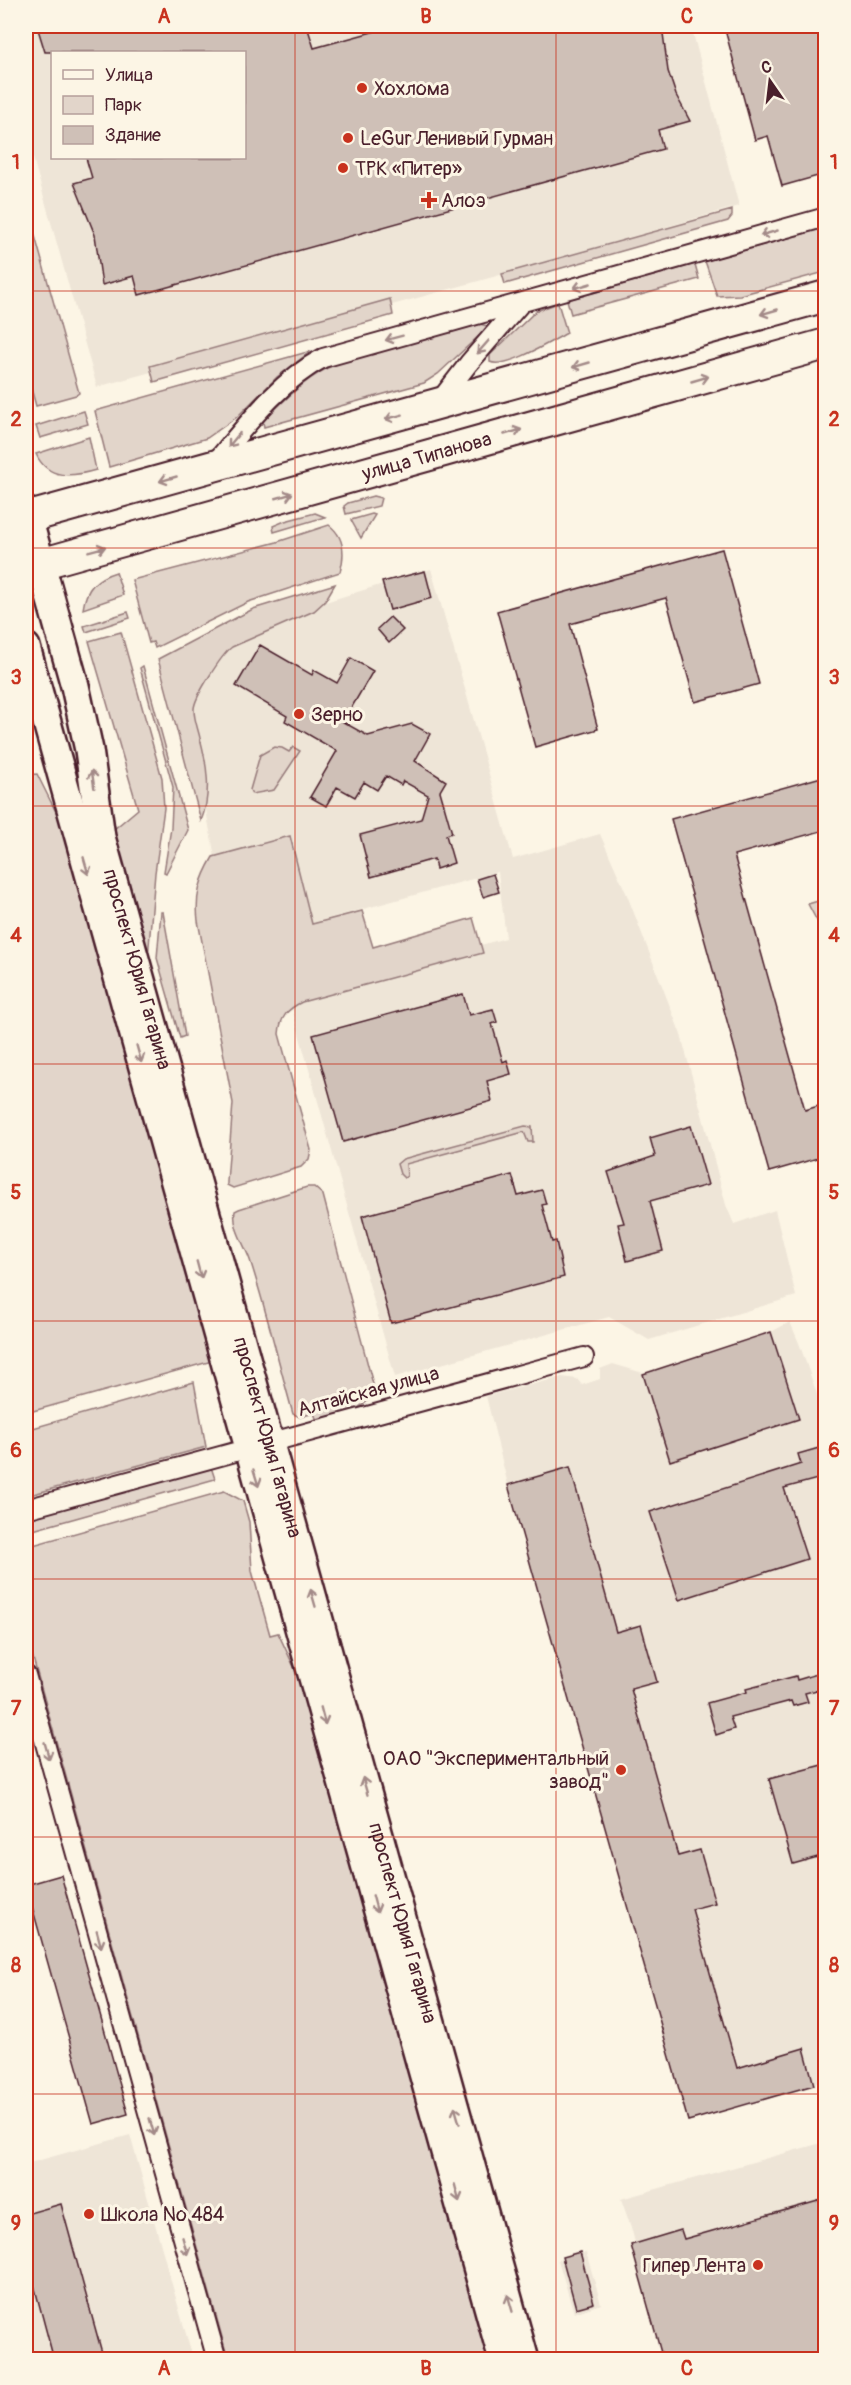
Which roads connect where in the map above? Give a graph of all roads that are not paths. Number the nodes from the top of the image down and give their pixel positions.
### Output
1 (825, 217) edge
2 (825, 296) edge
3 (521, 303) junction
4 (825, 344) edge
5 (437, 405) junction
6 (212, 467) junction
7 (26, 516) edge
8 (33, 566) edge
9 (26, 647) edge
10 (584, 1357) dead end
11 (258, 1444) junction
12 (26, 1509) edge
13 (26, 1675) edge
14 (217, 2360) edge
15 (503, 2360) edge
16 (525, 2360) edge

1 -> 3 street
2 -> 5 main road
3 -> 5 street
3 -> 6 street
8 -> 4 main road, улица Типанова
5 -> 6 main road
6 -> 7 main road
7 - 8 main road, проспект Юрия Гагарина
11 -> 8 main road, проспект Юрия Гагарина
9 -> 11 main road, проспект Юрия Гагарина
10 - 11 street, Алтайская улица
11 - 12 street, Алтайская улица
11 -> 15 main road, проспект Юрия Гагарина
16 -> 11 main road, проспект Юрия Гагарина
13 -> 14 street

